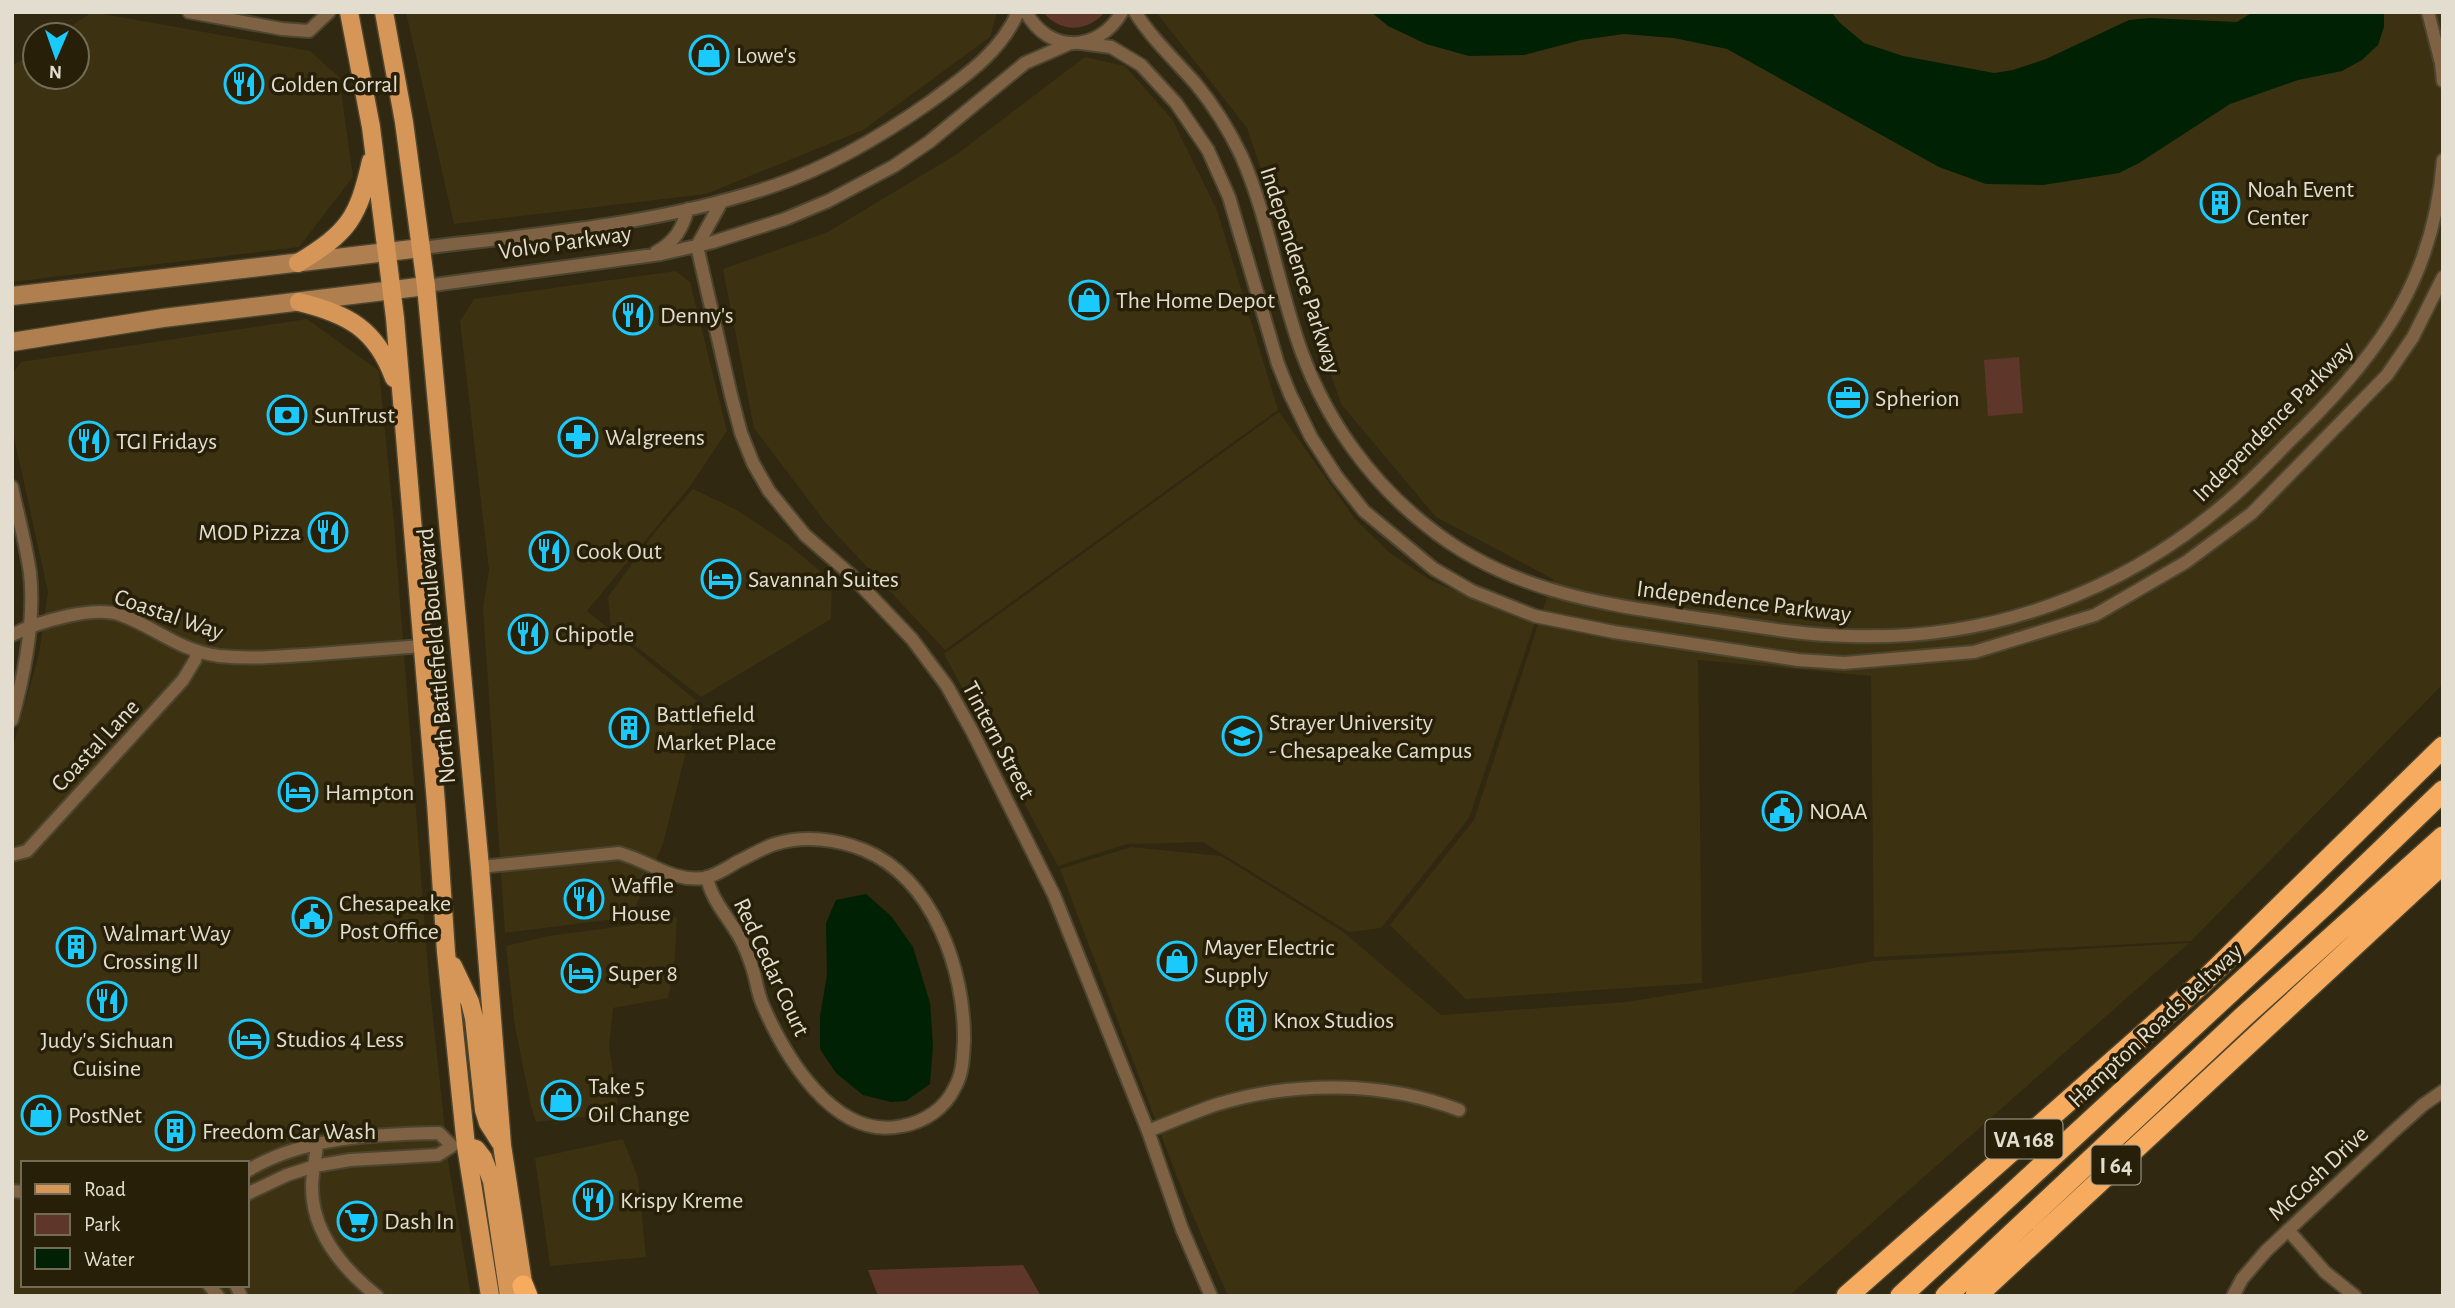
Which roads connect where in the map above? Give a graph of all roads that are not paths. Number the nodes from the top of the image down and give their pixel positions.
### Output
1 (189, 12) edge
2 (329, 12) edge
3 (349, 12) edge
4 (384, 12) edge
5 (1018, 12) edge
6 (1026, 12) edge
7 (1122, 12) edge
8 (1135, 12) edge
9 (2428, 12) edge
10 (1076, 43) junction
11 (2443, 81) edge
12 (373, 145) junction
13 (2443, 160) edge
14 (722, 201) junction
15 (688, 209) junction
16 (697, 246) junction
17 (421, 248) junction
18 (387, 253) junction
19 (649, 256) junction
20 (298, 263) junction
21 (2443, 277) edge
22 (426, 286) junction
23 (392, 291) junction
24 (12, 296) edge
25 (299, 302) junction
26 (12, 342) edge
27 (402, 402) junction
28 (12, 487) edge
29 (29, 626) junction
30 (12, 635) edge
31 (422, 646) junction
32 (197, 651) junction
33 (12, 720) edge
34 (2443, 747) edge
35 (2443, 791) edge
36 (2443, 802) edge
37 (2443, 837) edge
38 (12, 855) edge
39 (2443, 863) edge
40 (481, 867) junction
41 (708, 877) junction
42 (446, 952) junction
43 (2443, 1091) edge
44 (1459, 1110) dead end
45 (1148, 1131) junction
46 (317, 1144) junction
47 (502, 1145) junction
48 (459, 1146) junction
49 (316, 1166) junction
50 (248, 1170) edge
51 (248, 1194) edge
52 (2288, 1230) junction
53 (521, 1293) edge
54 (377, 1296) edge
55 (490, 1296) edge
56 (1211, 1296) edge
57 (1847, 1296) edge
58 (1901, 1296) edge
59 (1914, 1296) edge
60 (1946, 1296) edge
61 (1976, 1296) edge
62 (2234, 1296) edge
63 (2355, 1296) edge

1 - 2 street
3 - 12 main road, North Battlefield Boulevard
4 - 17 main road, North Battlefield Boulevard
5 - 14 street, Volvo Parkway
6 - 10 street
7 - 10 street, Volvo Parkway
8 - 13 street, Independence Parkway
9 - 11 street
10 - 16 street, Volvo Parkway
10 - 21 street, Independence Parkway
12 - 18 main road, North Battlefield Boulevard
12 - 20 main road
14 - 15 street, Volvo Parkway
14 - 16 street
15 - 17 street, Volvo Parkway
15 - 19 street
16 - 19 street, Volvo Parkway
16 - 45 street, Tintern Street
17 - 18 main road, Volvo Parkway
17 - 22 main road, North Battlefield Boulevard
18 - 20 main road, Volvo Parkway
18 - 23 main road, North Battlefield Boulevard
19 - 22 street, Volvo Parkway
20 - 24 main road, Volvo Parkway
22 - 23 main road, Volvo Parkway
22 - 40 main road, North Battlefield Boulevard
23 - 25 main road, Volvo Parkway
23 - 27 main road, North Battlefield Boulevard
25 - 26 main road, Volvo Parkway
25 - 27 main road
27 - 31 main road, North Battlefield Boulevard
28 - 29 street
29 - 30 street, Coastal Way
29 - 32 street, Coastal Way
29 - 33 street
31 - 32 street, Coastal Way
31 - 42 main road, North Battlefield Boulevard
32 - 38 street, Coastal Lane
34 - 57 highway, VA 168
35 - 58 highway, Hampton Roads Beltway / I 64
36 - 59 highway
37 - 60 highway
39 - 61 highway, I 64
40 - 41 street, Red Cedar Court
40 - 47 main road, North Battlefield Boulevard
41 - 41 street, Red Cedar Court
42 - 47 main road
42 - 48 main road, North Battlefield Boulevard
43 - 52 street, McCosh Drive
44 - 45 street
45 - 56 street, Tintern Street
46 - 48 street
46 - 49 street
46 - 50 street
47 - 48 street
47 - 53 main road, North Battlefield Boulevard
48 - 49 street
48 - 53 main road
48 - 55 main road, North Battlefield Boulevard
49 - 51 street
49 - 54 street
52 - 62 street, McCosh Drive
52 - 63 street

